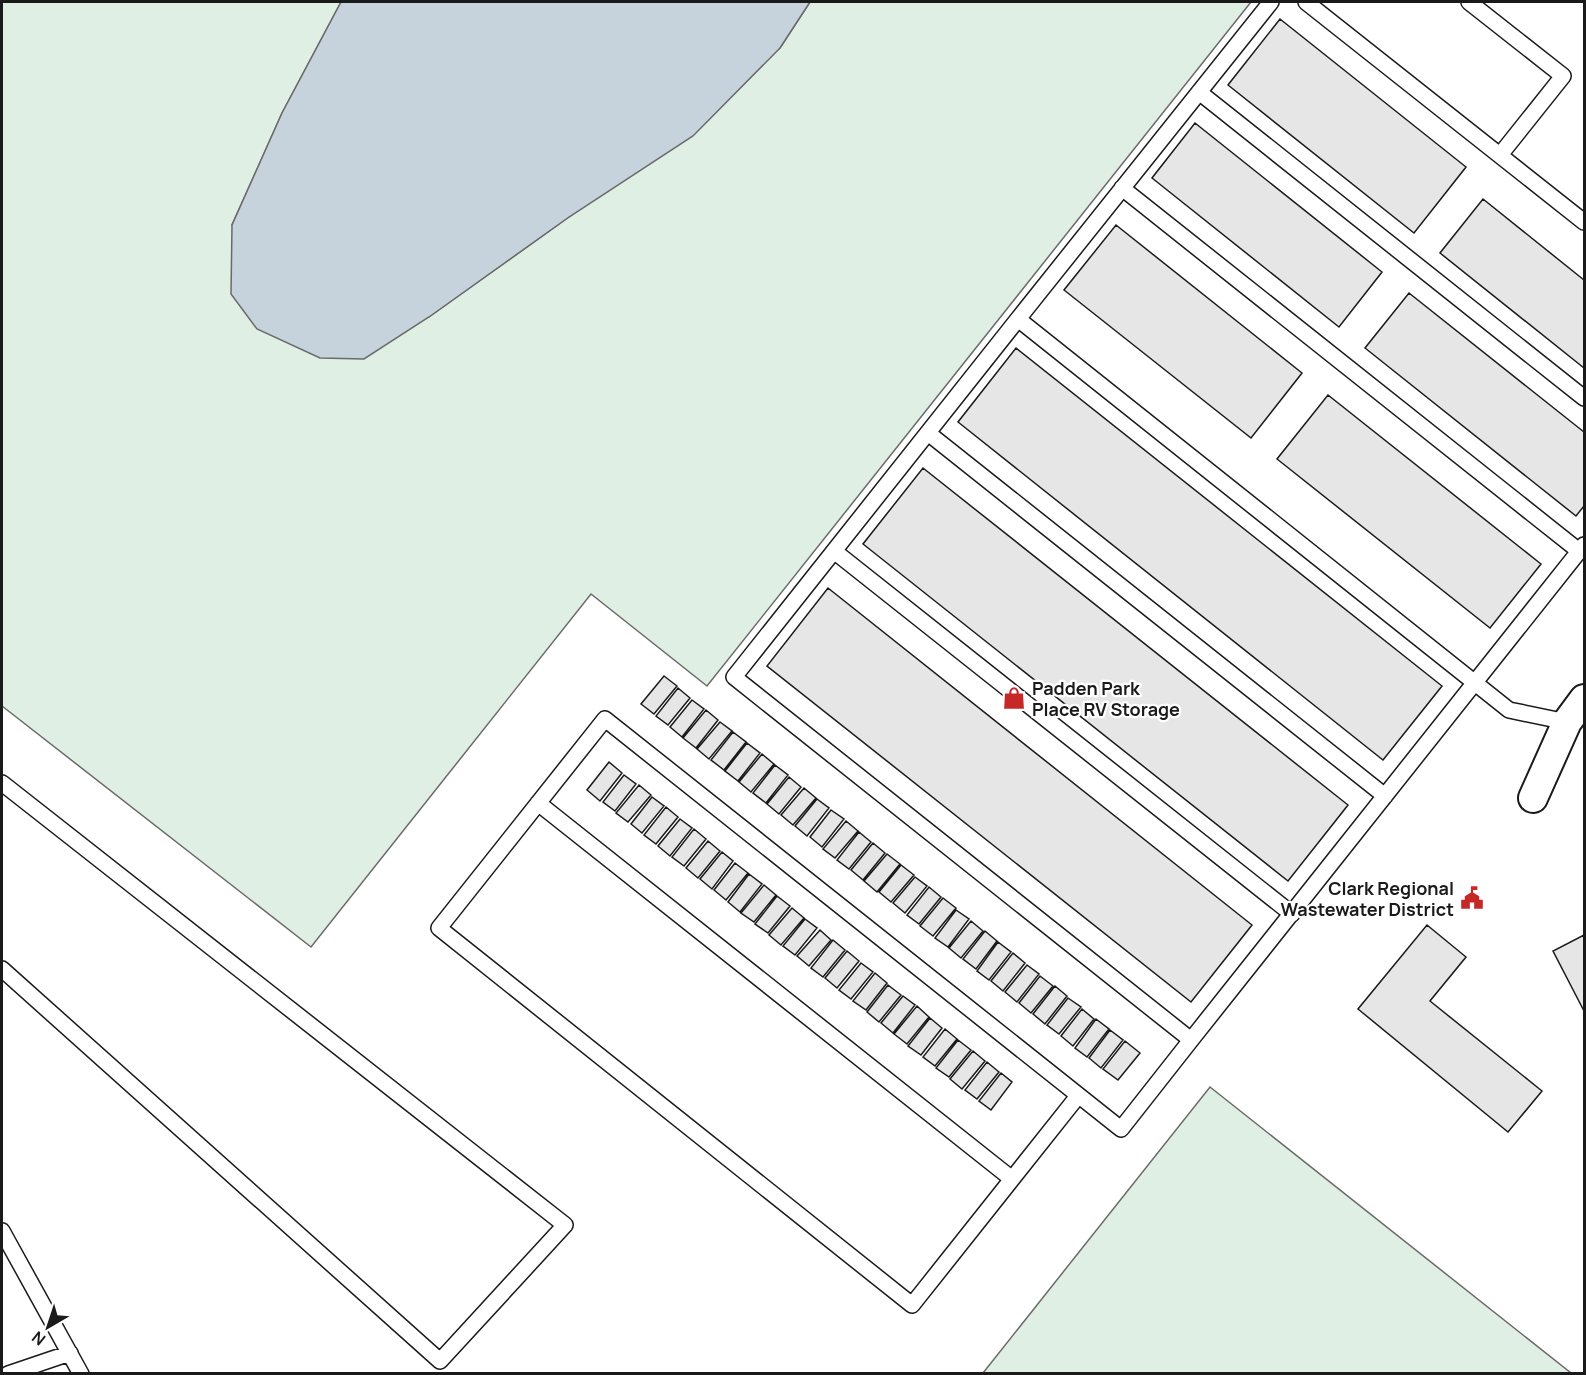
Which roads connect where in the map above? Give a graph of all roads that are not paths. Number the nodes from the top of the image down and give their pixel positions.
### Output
1 (1270, 2) edge
2 (1306, 2) edge
3 (1469, 2) edge
4 (1199, 92) junction
5 (1500, 155) junction
6 (1122, 188) junction
7 (1584, 222) edge
8 (1018, 320) junction
9 (1584, 398) edge
10 (928, 433) junction
11 (1582, 548) edge
12 (834, 550) junction
13 (1475, 683) junction
14 (1584, 699) edge
15 (1567, 722) junction
16 (2, 783) edge
17 (1385, 796) junction
18 (1533, 798) dead end
19 (538, 803) junction
20 (1292, 914) junction
21 (2, 969) edge
22 (1191, 1040) junction
23 (1078, 1096) junction
24 (1012, 1179) junction
25 (2, 1230) edge
26 (70, 1353) junction
27 (8, 1374) edge
28 (81, 1374) edge

1 - 4 lane
2 - 5 lane
3 - 5 lane
4 - 6 lane
4 - 9 lane
5 - 7 lane
6 - 8 lane
6 - 11 lane
8 - 10 lane
8 - 13 lane
10 - 12 lane
10 - 17 lane
11 - 13 lane
12 - 20 lane
12 - 22 lane
13 - 15 lane
13 - 17 lane
14 - 15 street
15 - 18 street
16 - 21 lane
17 - 20 lane
19 - 23 lane
19 - 24 lane
19 - 24 lane
20 - 22 lane
22 - 23 lane
23 - 24 lane
25 - 26 lane
26 - 27 lane
26 - 28 lane

